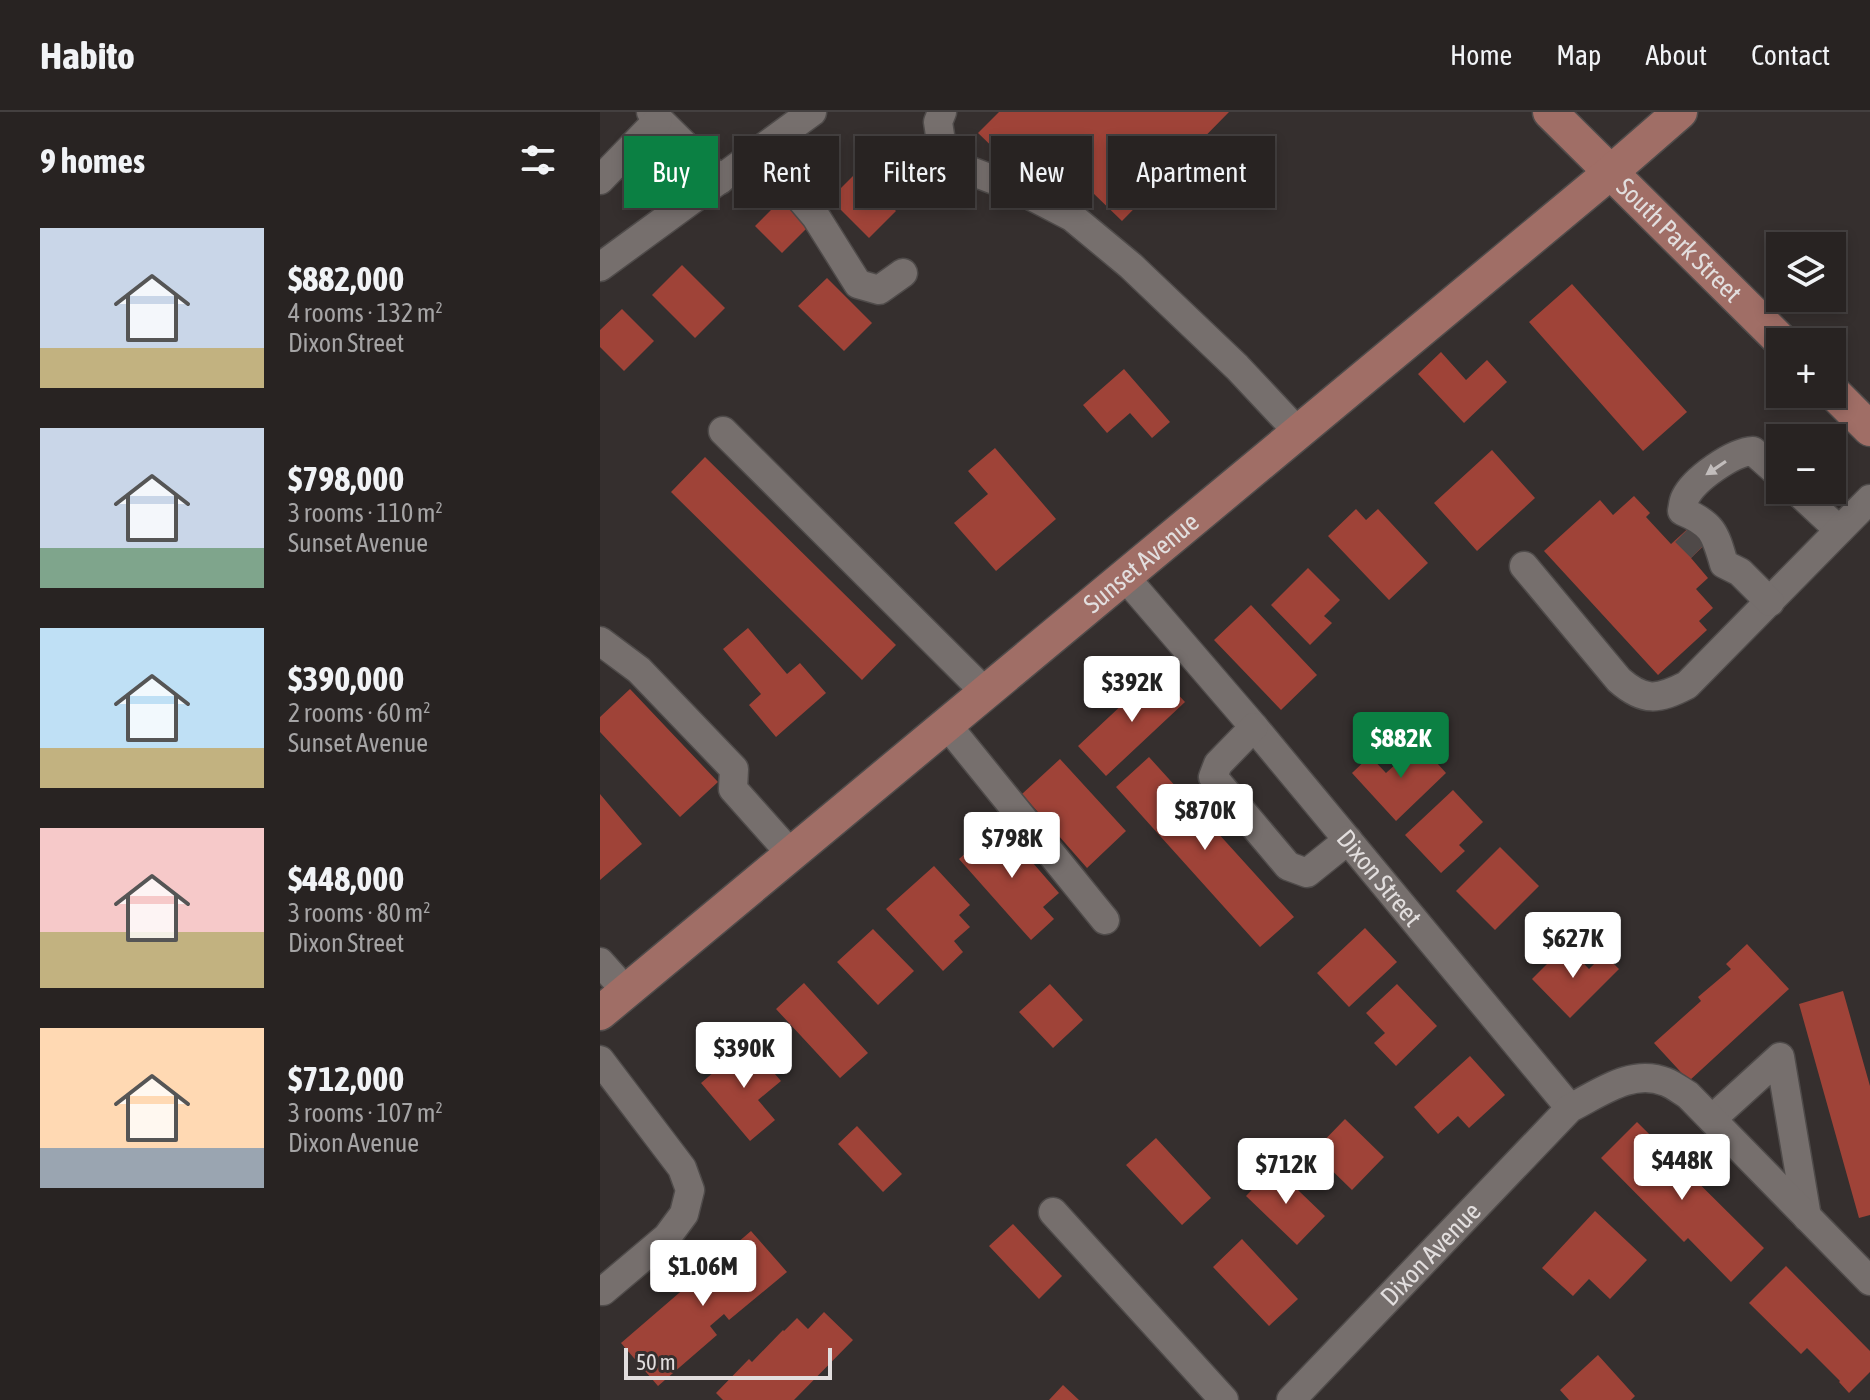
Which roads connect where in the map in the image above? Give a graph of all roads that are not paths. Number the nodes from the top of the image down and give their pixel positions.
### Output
1 (812, 112) edge
2 (942, 112) edge
3 (1550, 112) edge
4 (1680, 112) edge
5 (654, 116) edge
6 (780, 136) edge
7 (734, 170) edge
8 (1611, 172) junction
9 (600, 180) edge
10 (720, 180) junction
11 (808, 208) edge
12 (600, 267) edge
13 (903, 273) dead end
14 (1768, 328) edge
15 (1846, 405) edge
16 (1870, 429) edge
17 (723, 431) dead end
18 (1298, 432) junction
19 (1766, 463) edge
20 (1870, 499) edge
21 (1811, 504) edge
22 (1689, 530) junction
23 (1839, 530) junction
24 (1724, 564) junction
25 (1524, 566) dead end
26 (1125, 577) junction
27 (1770, 602) junction
28 (600, 641) edge
29 (985, 692) junction
30 (947, 725) junction
31 (1254, 727) junction
32 (1348, 840) junction
33 (791, 854) junction
34 (1105, 920) dead end
35 (600, 962) edge
36 (626, 991) junction
37 (600, 1013) edge
38 (600, 1060) edge
39 (1570, 1108) junction
40 (1712, 1119) junction
41 (1053, 1212) dead end
42 (1807, 1217) junction
43 (1870, 1281) edge
44 (603, 1291) dead end
45 (1224, 1400) edge
46 (1291, 1400) edge

1 - 6 street
2 - 18 street
3 - 8 main road, South Park Street
4 - 8 main road, Sunset Avenue
5 - 9 street
5 - 10 street
7 - 10 street
8 - 14 main road, South Park Street
8 - 18 main road, Sunset Avenue
10 - 12 street
11 - 13 street
15 - 16 main road
17 - 29 street
18 - 26 main road, Sunset Avenue
19 -> 22 street
20 - 23 street
21 - 23 street
22 - 24 street
22 - 24 street
23 - 27 street
24 - 27 street
25 - 27 street
26 - 29 main road, Sunset Avenue
26 - 31 street, Dixon Street
28 - 33 street
29 - 30 main road, Sunset Avenue
30 - 33 main road, Sunset Avenue
30 - 34 street
31 - 32 street, Dixon Street
31 - 32 street
32 - 39 street, Dixon Street
33 - 36 main road, Sunset Avenue
35 - 36 street
36 - 37 main road, Sunset Avenue
38 - 44 street
39 - 40 street, Dixon Avenue
39 - 46 street, Dixon Avenue
40 - 42 street, Dixon Avenue
40 - 42 street
41 - 45 street
42 - 43 street, Dixon Avenue

